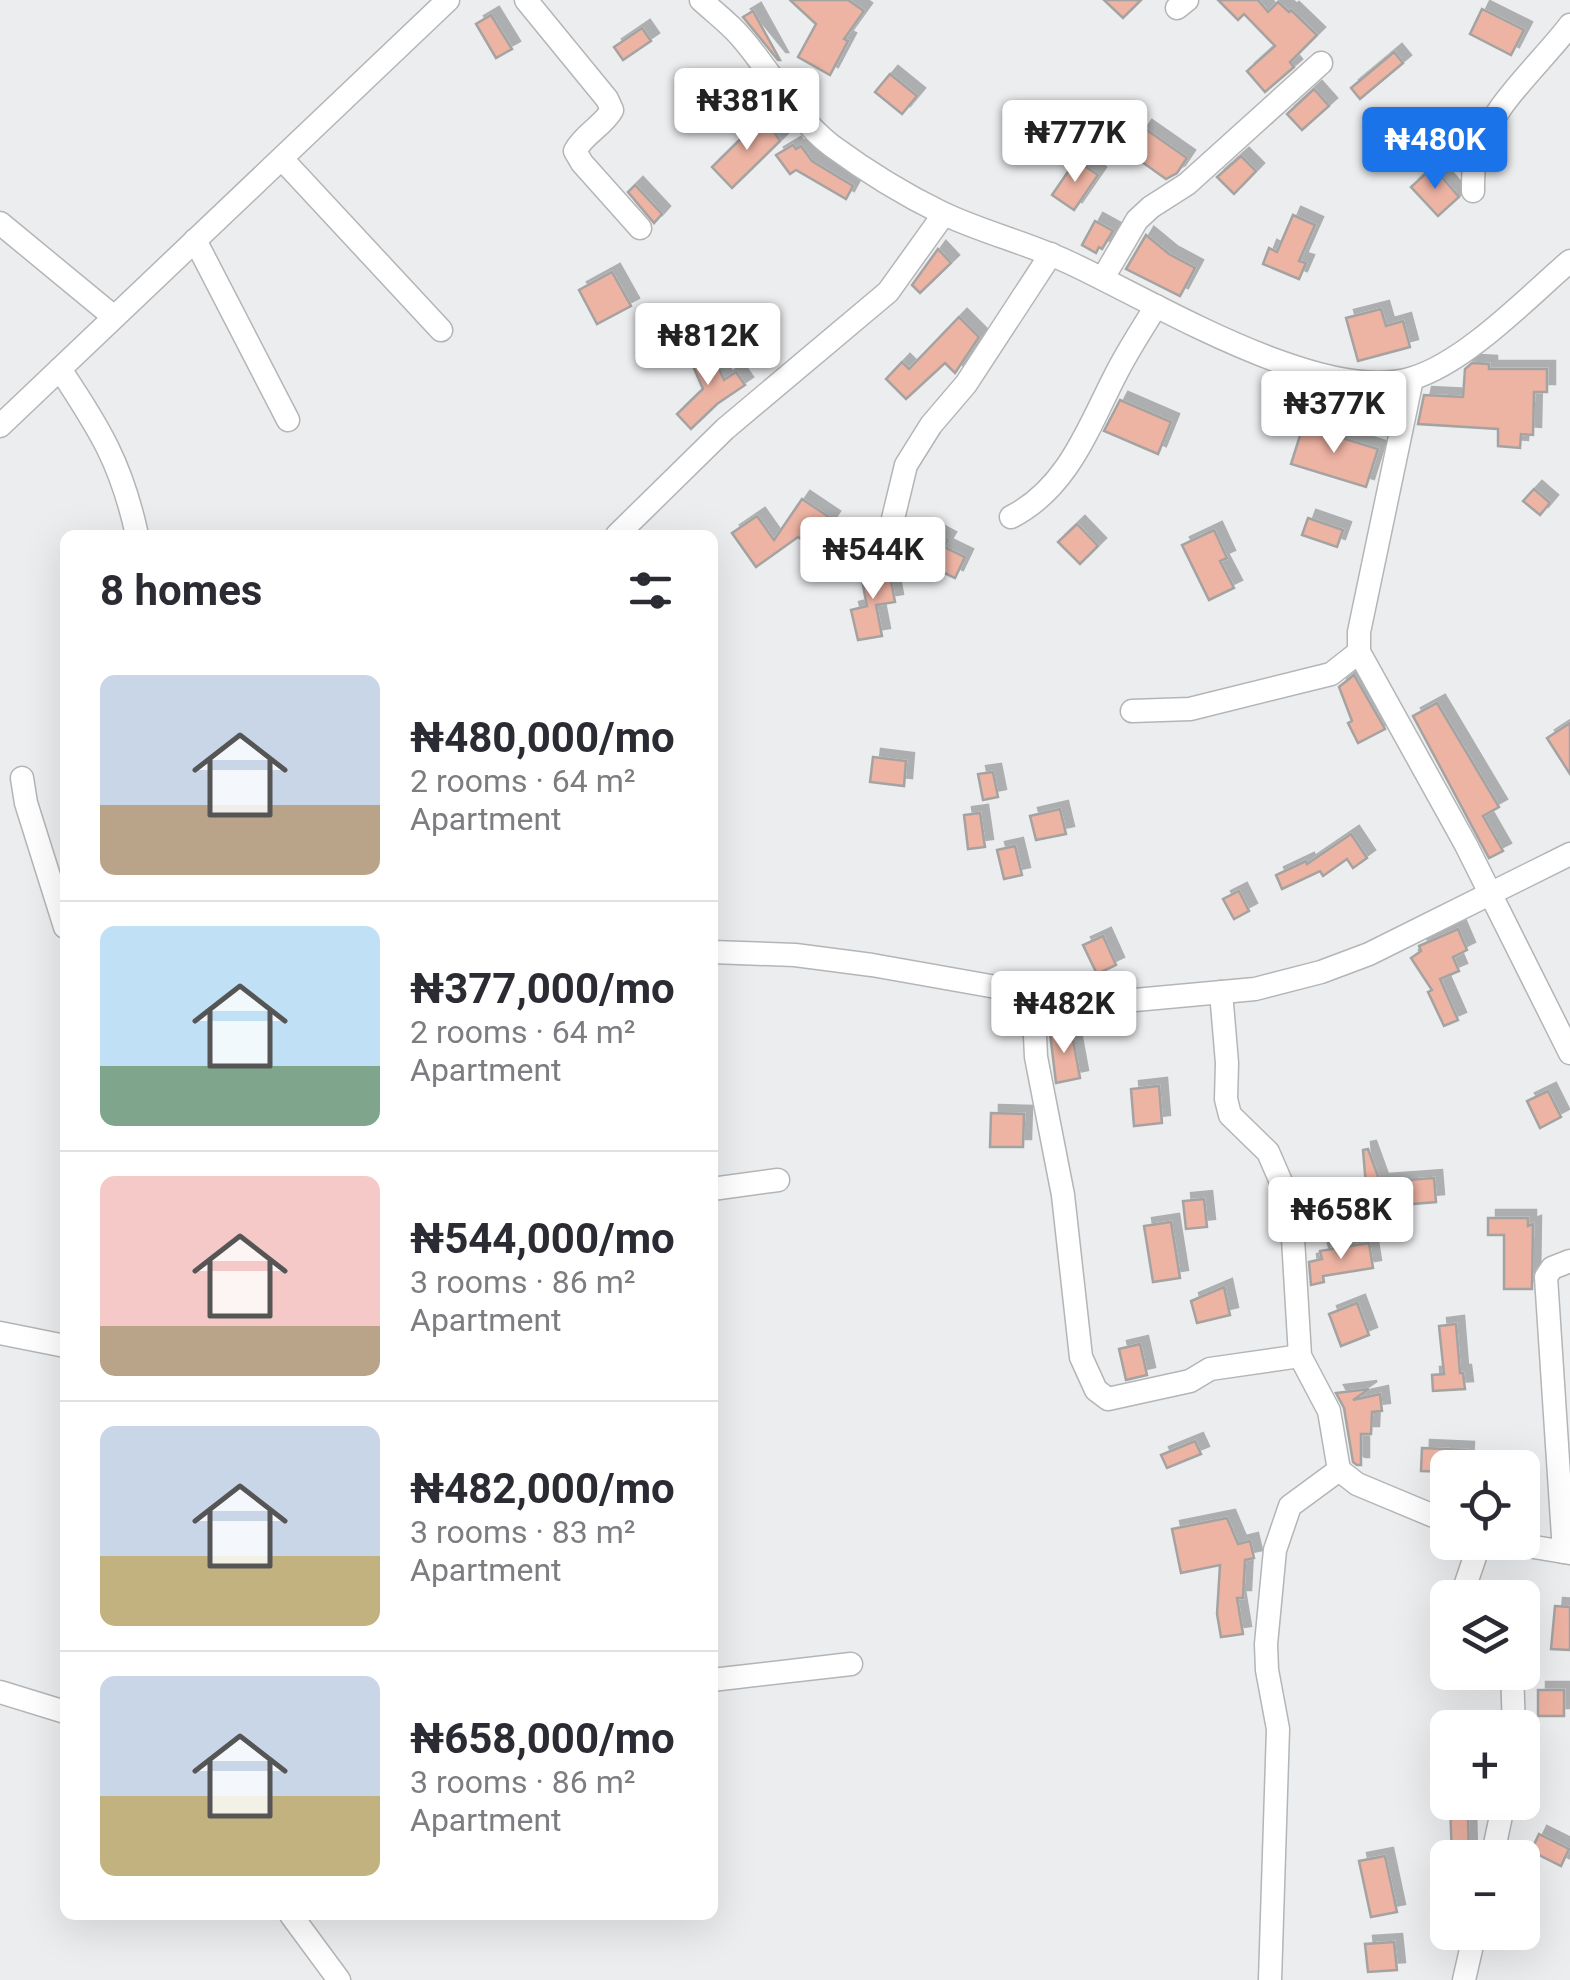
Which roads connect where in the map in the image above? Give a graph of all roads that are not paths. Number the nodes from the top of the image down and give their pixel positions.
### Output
1 (448, 0) edge
2 (526, 0) edge
3 (701, 0) edge
4 (1570, 25) edge
5 (1321, 63) dead end
6 (283, 160) junction
7 (1472, 191) dead end
8 (944, 214) junction
9 (0, 223) edge
10 (640, 228) dead end
11 (195, 240) junction
12 (1050, 254) junction
13 (1570, 261) edge
14 (1103, 278) junction
15 (1156, 306) junction
16 (114, 317) junction
17 (441, 330) dead end
18 (60, 369) junction
19 (1412, 379) junction
20 (288, 420) dead end
21 (0, 426) edge
22 (1011, 517) dead end
23 (136, 530) edge
24 (622, 530) edge
25 (884, 556) dead end
26 (1359, 652) junction
27 (1132, 712) dead end
28 (22, 778) dead end
29 (1570, 854) edge
30 (1490, 892) junction
31 (60, 911) edge
32 (718, 952) edge
33 (1221, 992) junction
34 (1033, 993) junction
35 (1570, 1053) edge
36 (778, 1180) dead end
37 (718, 1188) edge
38 (1570, 1261) edge
39 (0, 1333) edge
40 (60, 1345) edge
41 (1300, 1356) junction
42 (1339, 1470) junction
43 (1430, 1514) edge
44 (1540, 1548) edge
45 (1567, 1553) edge
46 (850, 1664) dead end
47 (718, 1679) edge
48 (0, 1692) edge
49 (60, 1710) edge
50 (295, 1920) edge
51 (1471, 1950) edge
52 (339, 1980) edge
53 (1270, 1980) edge
54 (1464, 1980) edge

1 - 6 street
2 - 10 street
3 - 8 street
4 - 7 street
5 - 14 street
6 - 11 street
6 - 17 street
8 - 12 street
8 - 24 street
9 - 16 street
11 - 16 street
11 - 20 street
12 - 14 street
12 - 25 street
13 - 19 street
14 - 15 street
15 - 19 street
15 - 22 street
16 - 18 street
18 - 21 street
18 - 23 street
19 - 26 street
26 - 27 street
26 - 30 street
28 - 31 street
29 - 30 street
30 - 33 street
30 - 35 street
32 - 34 street
33 - 34 street
33 - 41 street
34 - 41 street
36 - 37 street
38 - 45 street
39 - 40 street
41 - 42 street
42 - 43 street
42 - 53 street
44 - 45 street
46 - 47 street
48 - 49 street
50 - 52 street
51 - 54 street

